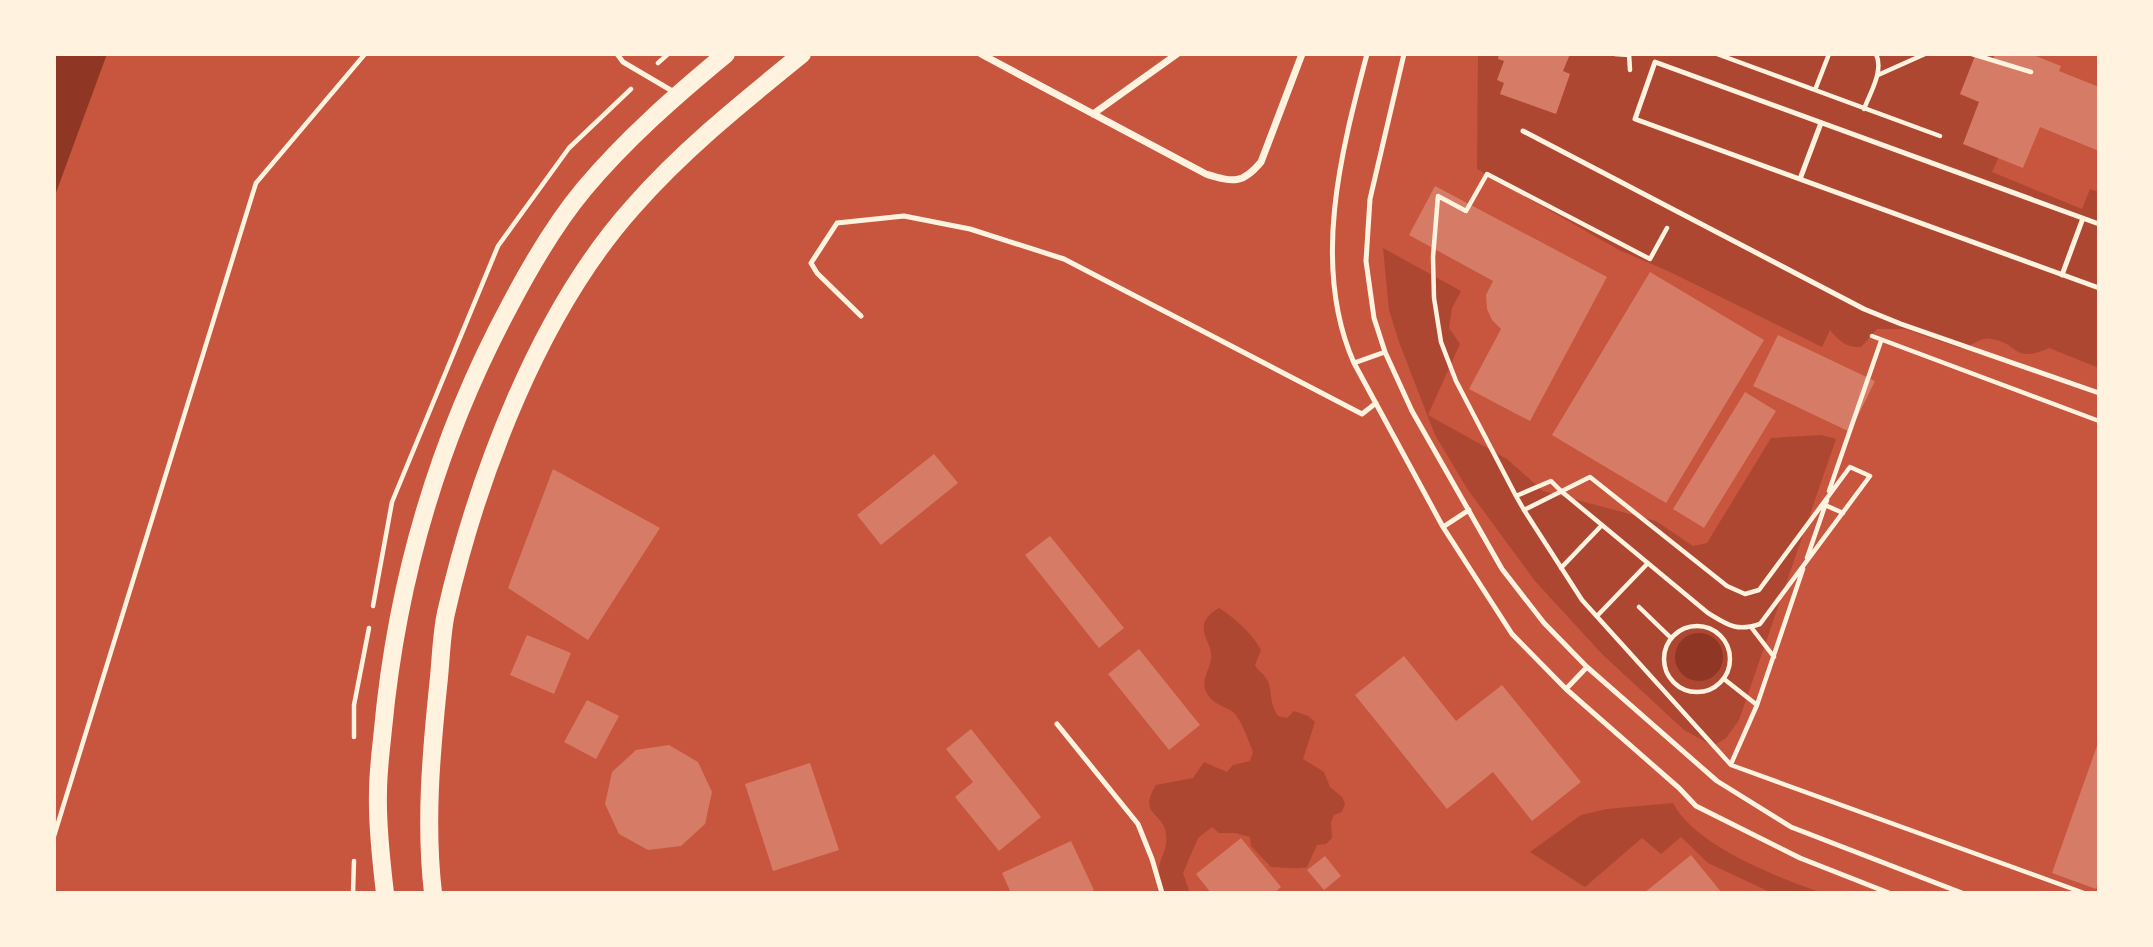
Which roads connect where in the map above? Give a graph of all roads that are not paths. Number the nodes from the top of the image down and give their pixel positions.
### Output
1 (617, 54) edge
2 (726, 54) edge
3 (802, 54) edge
4 (981, 54) edge
5 (1177, 54) edge
6 (1302, 54) edge
7 (1367, 54) edge
8 (1404, 54) edge
9 (677, 94) junction
10 (1093, 114) junction
11 (1821, 123) junction
12 (1523, 131) dead end
13 (1800, 179) junction
14 (2083, 218) junction
15 (2099, 224) edge
16 (2062, 275) junction
17 (2099, 288) edge
18 (861, 316) dead end
19 (1385, 352) junction
20 (1354, 363) junction
21 (2099, 393) edge
22 (1377, 403) junction
23 (1469, 510) junction
24 (1443, 527) junction
25 (1587, 667) junction
26 (1566, 689) junction
27 (1057, 724) dead end
28 (385, 893) edge
29 (433, 893) edge
30 (1162, 893) edge
31 (1889, 893) edge
32 (1962, 893) edge

1 - 9 lane
2 - 9 main road
3 - 29 main road
4 - 10 street
5 - 10 street
6 - 10 street
7 - 20 lane
8 - 19 lane
9 - 28 main road
11 - 13 lane
11 - 13 lane
11 - 14 lane
12 - 21 lane
13 - 16 lane
14 - 15 lane
14 - 16 lane
16 - 17 lane
18 - 22 lane
19 - 20 lane
19 - 23 lane
20 - 22 lane
22 - 24 lane
23 - 24 lane
23 - 25 lane
24 - 26 lane
25 - 26 lane
25 - 32 lane
26 - 31 lane
27 - 30 lane

